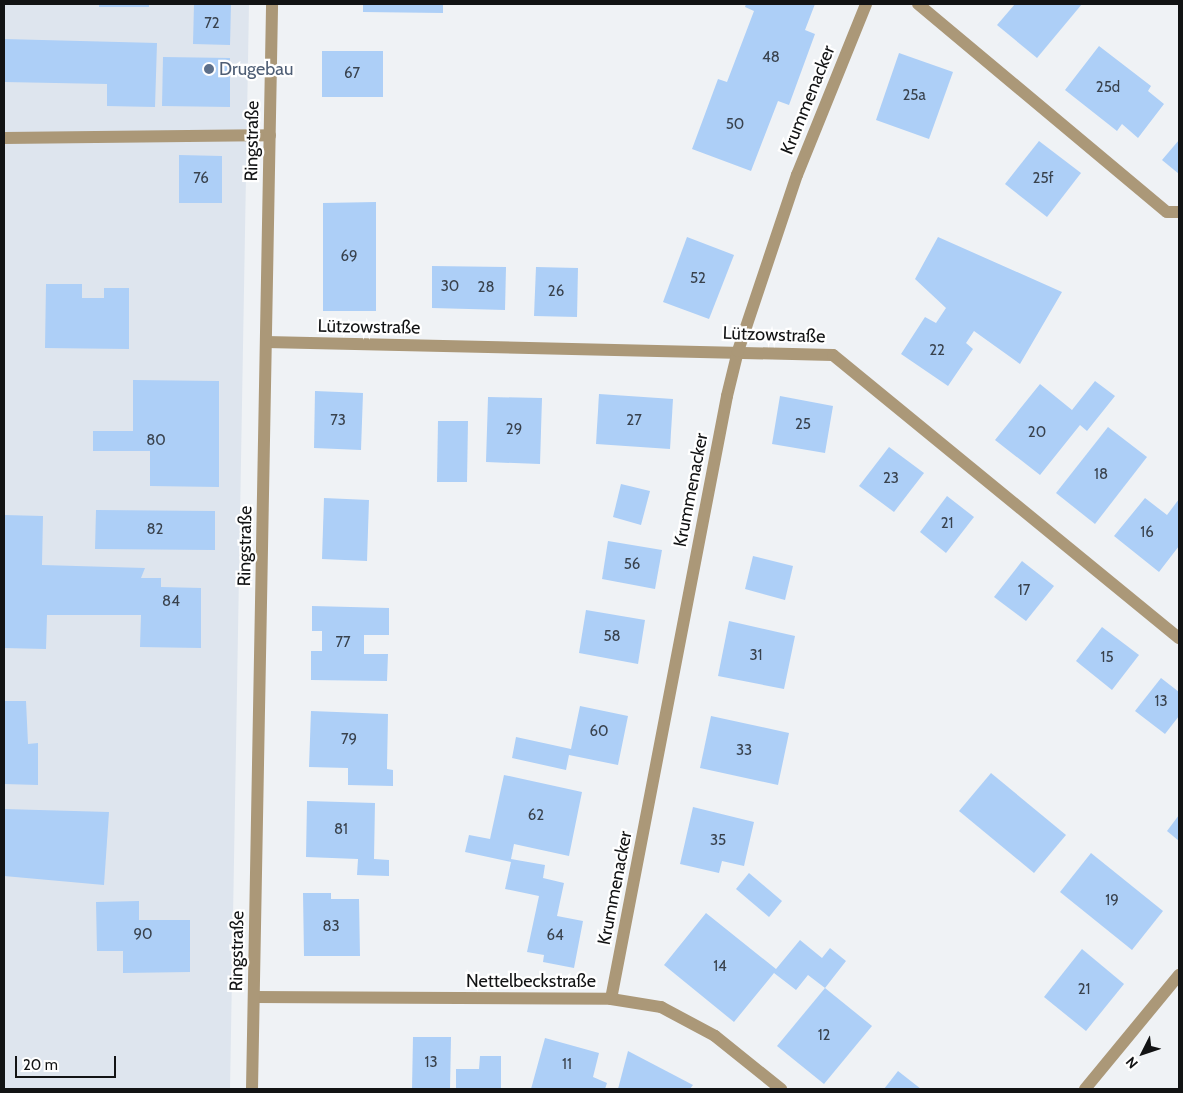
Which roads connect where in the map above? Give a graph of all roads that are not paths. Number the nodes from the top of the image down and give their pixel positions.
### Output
1 (272, 4) edge
2 (866, 4) edge
3 (918, 4) edge
4 (270, 135) junction
5 (4, 138) edge
6 (1179, 212) edge
7 (266, 342) junction
8 (738, 351) junction
9 (1179, 638) edge
10 (1179, 975) edge
11 (254, 997) junction
12 (611, 1000) junction
13 (252, 1089) edge
14 (781, 1089) edge
15 (1085, 1089) edge

1 - 4 street, Ringstraße
2 - 8 street, Krummenacker
3 - 6 street
4 - 5 street
4 - 7 street, Ringstraße
7 - 8 street, Lützowstraße
7 - 11 street, Ringstraße
8 - 9 street, Lützowstraße
8 - 12 street, Krummenacker
10 - 15 street
11 - 12 street, Nettelbeckstraße
11 - 13 street, Ringstraße
12 - 14 street, Nettelbeckstraße

